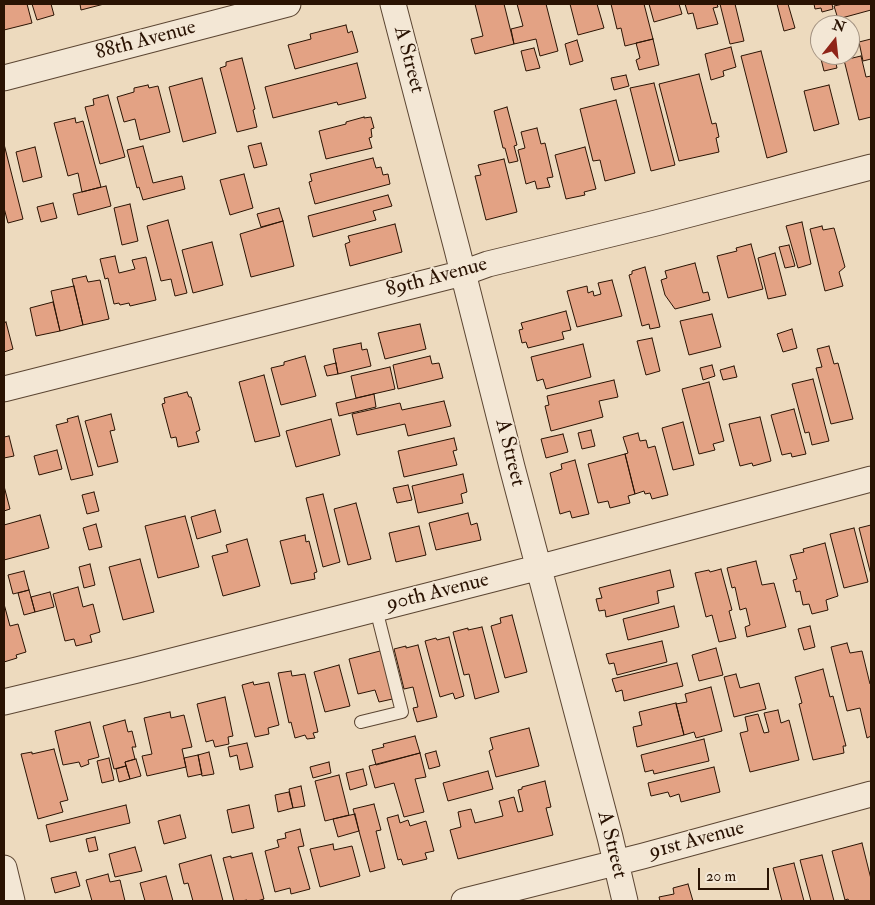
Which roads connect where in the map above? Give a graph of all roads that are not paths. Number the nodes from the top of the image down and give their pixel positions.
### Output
1 (288, 4) edge
2 (393, 4) edge
3 (4, 78) edge
4 (871, 167) edge
5 (463, 272) junction
6 (4, 389) edge
7 (871, 479) edge
8 (539, 567) junction
9 (376, 609) junction
10 (4, 702) edge
11 (361, 722) dead end
12 (871, 794) edge
13 (616, 862) junction
14 (4, 868) edge
15 (12, 901) edge
16 (464, 901) edge
17 (625, 901) edge

1 - 3 street, 88th Avenue
2 - 5 street, A Street
4 - 5 street, 89th Avenue
5 - 6 street, 89th Avenue
5 - 8 street, A Street
7 - 8 street, 90th Avenue
8 - 9 street, 90th Avenue
8 - 13 street, A Street
9 - 10 street, 90th Avenue
9 - 11 lane
12 - 13 street, 91st Avenue
13 - 16 street, 91st Avenue
13 - 17 street, A Street
14 - 15 street

